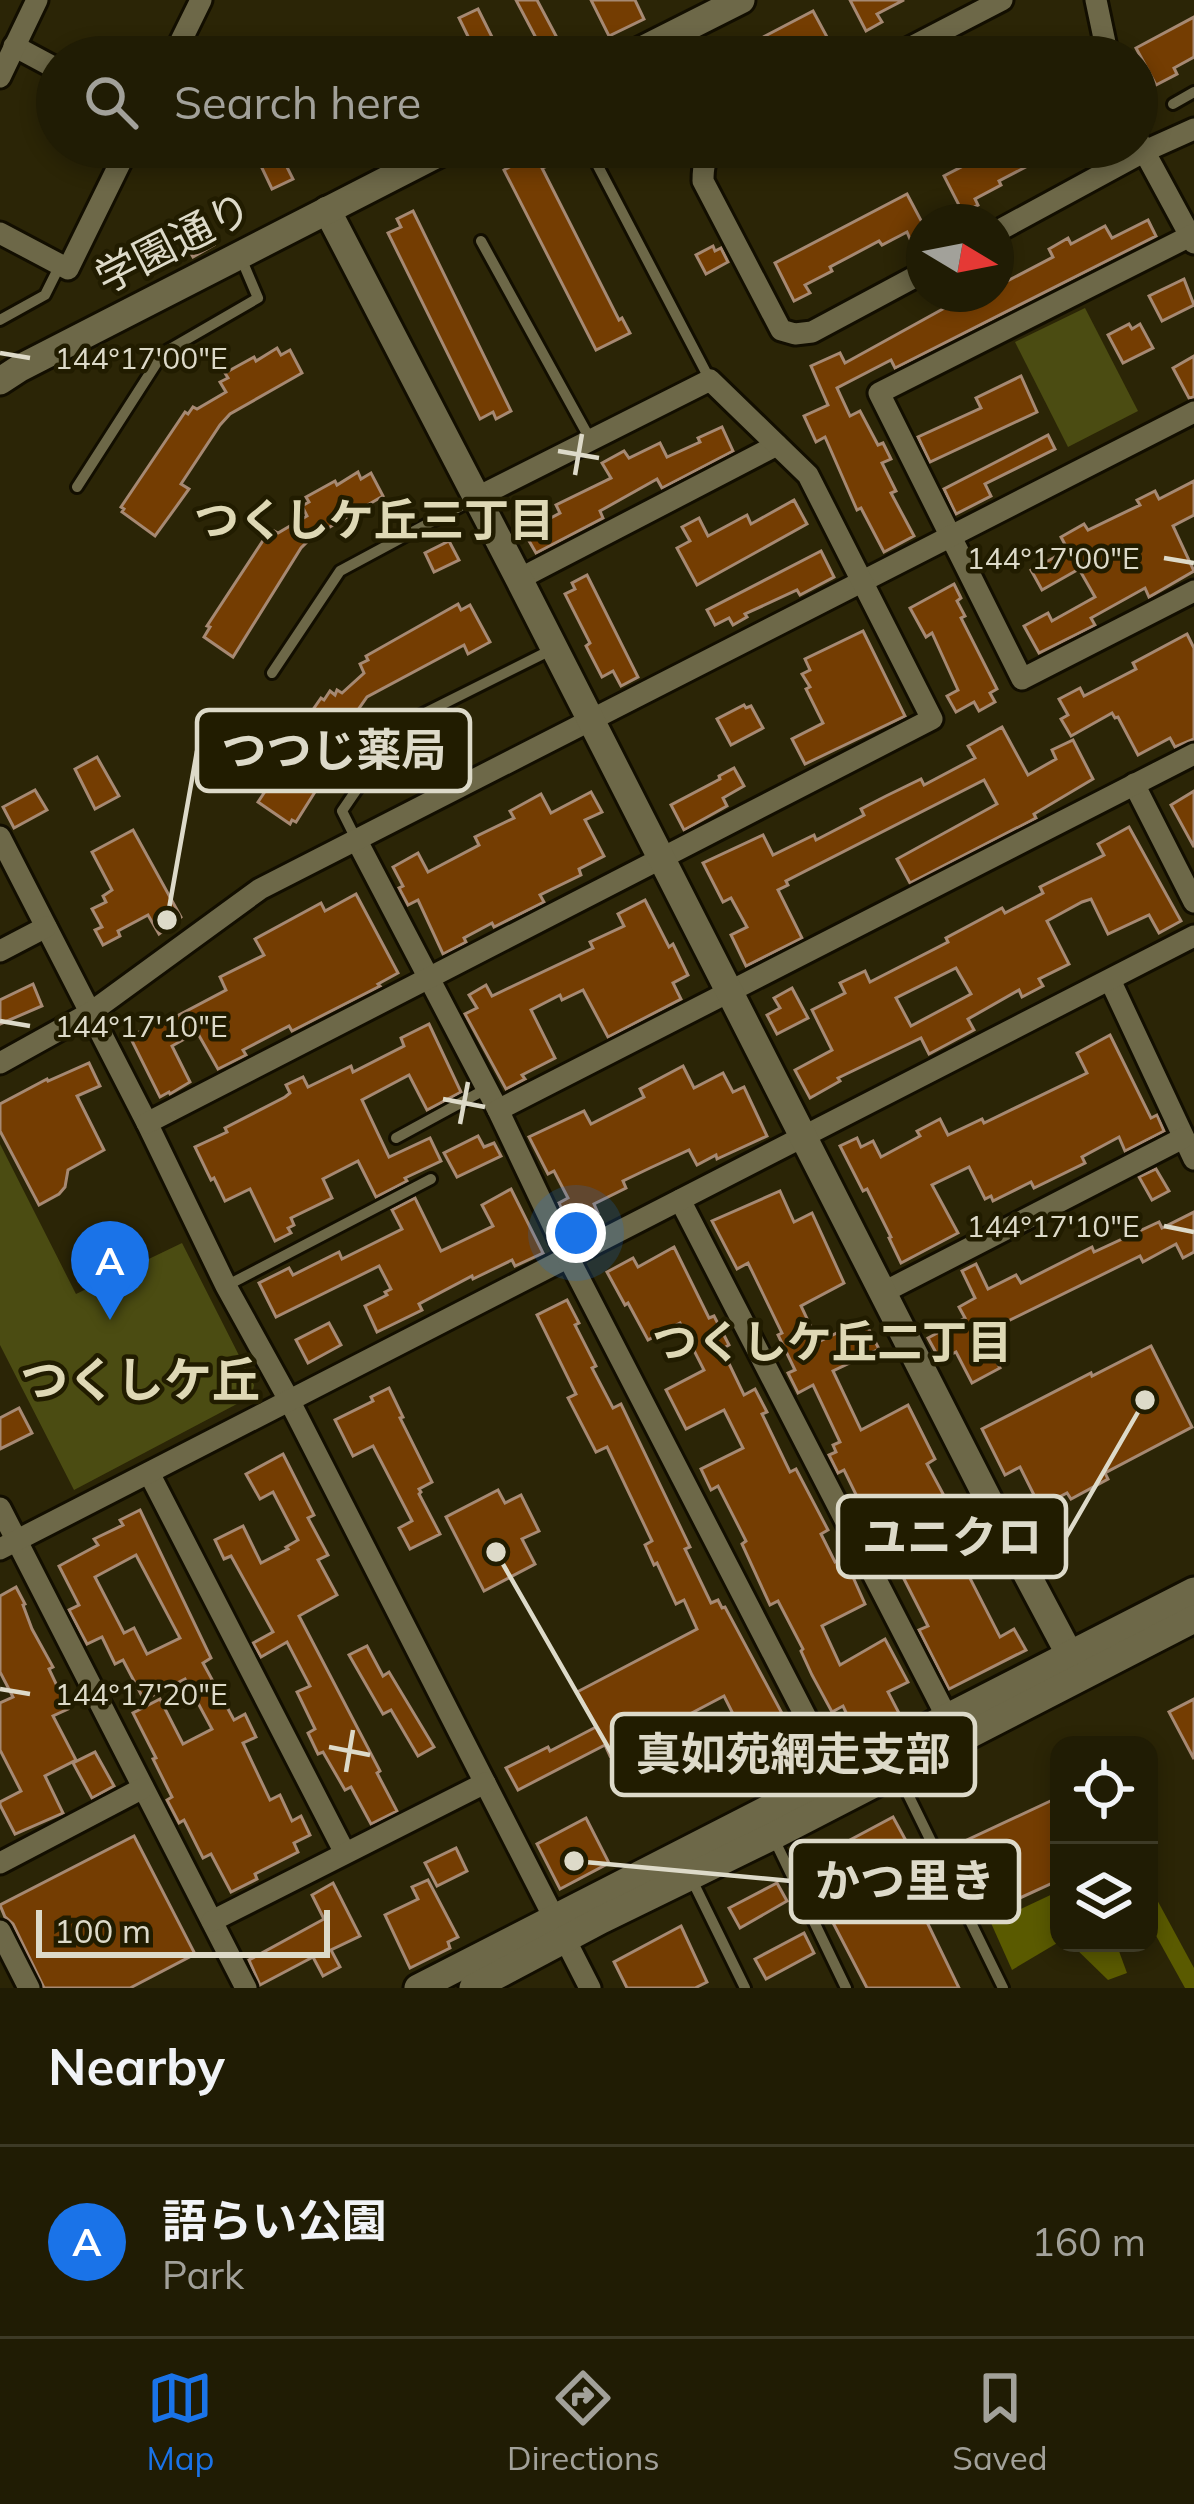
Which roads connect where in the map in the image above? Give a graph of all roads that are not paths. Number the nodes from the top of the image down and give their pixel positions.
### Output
1 (37, 0) edge
2 (201, 0) edge
3 (741, 0) edge
4 (1002, 0) edge
5 (1096, 0) edge
6 (183, 36) edge
7 (670, 36) edge
8 (933, 36) edge
9 (1104, 36) edge
10 (14, 46) junction
11 (36, 58) edge
12 (0, 76) edge
13 (1194, 92) edge
14 (1173, 104) dead end
15 (1194, 128) edge
16 (1158, 140) edge
17 (118, 168) edge
18 (410, 168) edge
19 (599, 168) edge
20 (704, 168) edge
21 (1103, 168) edge
22 (1154, 168) edge
23 (327, 210) junction
24 (1014, 221) edge
25 (0, 233) edge
26 (1193, 238) edge
27 (481, 241) dead end
28 (240, 255) junction
29 (60, 265) junction
30 (906, 282) edge
31 (0, 320) edge
32 (710, 380) junction
33 (0, 381) edge
34 (1194, 412) edge
35 (590, 440) junction
36 (777, 445) junction
37 (77, 487) dead end
38 (476, 498) junction
39 (950, 536) junction
40 (519, 579) junction
41 (860, 582) junction
42 (1194, 591) edge
43 (554, 649) junction
44 (272, 673) dead end
45 (591, 720) junction
46 (1194, 754) edge
47 (1134, 784) junction
48 (0, 837) edge
49 (356, 839) junction
50 (661, 857) junction
51 (1194, 902) edge
52 (46, 927) junction
53 (1194, 936) edge
54 (0, 951) edge
55 (430, 977) junction
56 (1110, 980) junction
57 (728, 991) junction
58 (90, 1013) junction
59 (0, 1063) edge
60 (486, 1088) junction
61 (498, 1111) junction
62 (147, 1123) junction
63 (802, 1136) junction
64 (396, 1138) dead end
65 (1183, 1138) junction
66 (1194, 1159) edge
67 (431, 1179) dead end
68 (680, 1200) junction
69 (568, 1257) junction
70 (226, 1286) junction
71 (881, 1293) junction
72 (289, 1400) junction
73 (149, 1473) junction
74 (0, 1508) edge
75 (8, 1545) edge
76 (1194, 1591) edge
77 (1194, 1619) edge
78 (1075, 1665) junction
79 (953, 1729) junction
80 (892, 1760) junction
81 (485, 1783) junction
82 (841, 1786) junction
83 (143, 1788) junction
84 (768, 1825) junction
85 (345, 1853) junction
86 (3, 1855) edge
87 (685, 1865) junction
88 (212, 1921) junction
89 (559, 1929) junction
90 (0, 1931) edge
91 (29, 1988) edge
92 (246, 1988) edge
93 (418, 1988) edge
94 (472, 1988) edge
95 (590, 1988) edge
96 (745, 1988) edge
97 (846, 1988) edge
98 (1003, 1988) edge

1 - 10 street
2 - 6 street
3 - 7 street
4 - 8 street
5 - 9 street
10 - 11 street
10 - 12 street
13 - 14 lane
15 - 16 street
17 - 29 street
18 - 23 street, 学園通り
19 - 32 lane
20 - 30 street
21 - 24 street
22 - 26 street
23 - 28 street, 学園通り
23 - 38 street
25 - 29 street
26 - 39 street
27 - 35 lane
28 - 33 street, 学園通り
28 - 37 lane
29 - 31 lane
32 - 35 street
32 - 36 street
34 - 39 street
35 - 38 street
36 - 40 street
36 - 41 street
38 - 40 street
38 - 44 lane
39 - 41 street
39 - 42 street
40 - 43 street
41 - 45 street
41 - 50 street
43 - 45 street
43 - 49 lane
45 - 49 street
45 - 50 street
46 - 47 street
47 - 51 street
47 - 57 street
48 - 52 street
49 - 55 street
49 - 58 street
50 - 55 street
50 - 57 street
52 - 54 street
52 - 58 street
53 - 56 street
55 - 60 street
55 - 62 street
56 - 63 street
56 - 65 street
57 - 61 street
57 - 63 street
58 - 59 street
58 - 62 street
60 - 61 street
60 - 64 lane
61 - 69 street
62 - 70 street
63 - 68 street
63 - 71 street
65 - 66 street
65 - 71 street
67 - 70 lane
68 - 69 street
68 - 79 street
69 - 72 street
69 - 82 street
70 - 72 street
71 - 78 street
72 - 73 street
72 - 81 street
73 - 75 street
73 - 85 street
74 - 75 street
75 - 83 street
76 - 78 street
77 - 78 street
78 - 79 street
79 - 80 street
80 - 82 street
80 - 98 lane
81 - 85 street
81 - 89 street
82 - 84 street
83 - 86 street
83 - 88 street
84 - 87 street
84 - 97 lane
85 - 88 street
87 - 89 street
87 - 96 lane
88 - 92 street
89 - 93 street
89 - 94 street
89 - 95 street
90 - 91 street

